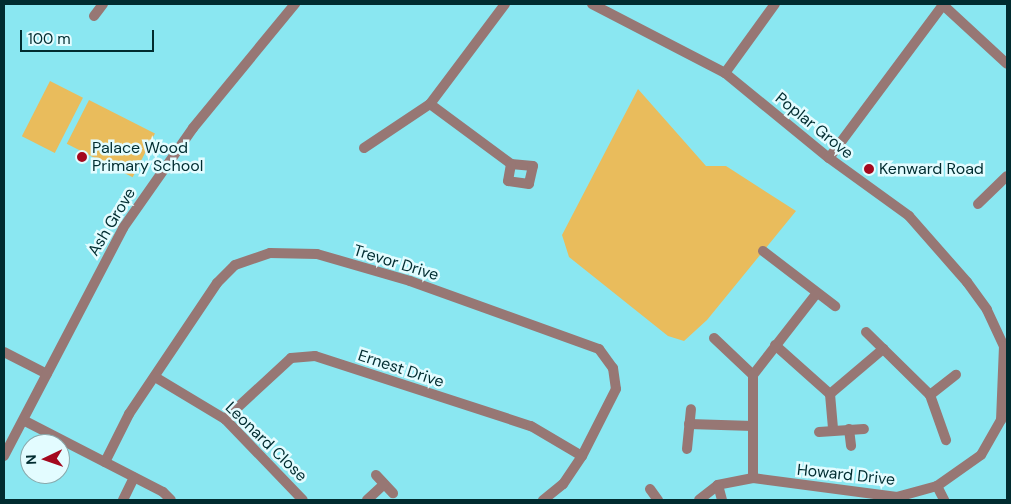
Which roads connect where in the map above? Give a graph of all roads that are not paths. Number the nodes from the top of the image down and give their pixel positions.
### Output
1 (103, 4) edge
2 (295, 4) edge
3 (505, 4) edge
4 (592, 4) edge
5 (775, 4) edge
6 (942, 4) edge
7 (609, 7) edge
8 (94, 16) dead end
9 (1007, 64) edge
10 (725, 73) junction
11 (430, 104) junction
12 (364, 148) dead end
13 (829, 158) junction
14 (511, 164) dead end
15 (1007, 176) edge
16 (978, 204) dead end
17 (764, 251) dead end
18 (816, 294) junction
19 (835, 306) dead end
20 (987, 310) joint
21 (866, 332) dead end
22 (714, 338) dead end
23 (775, 346) junction
24 (1006, 346) edge
25 (884, 349) junction
26 (4, 352) edge
27 (47, 374) junction
28 (753, 375) junction
29 (956, 375) dead end
30 (155, 377) junction
31 (830, 394) junction
32 (930, 395) junction
33 (691, 409) dead end
34 (225, 419) junction
35 (25, 420) junction
36 (689, 424) junction
37 (753, 426) junction
38 (864, 428) dead end
39 (940, 428) junction
40 (849, 429) junction
41 (833, 430) junction
42 (819, 432) dead end
43 (930, 432) dead end
44 (946, 440) dead end
45 (851, 446) dead end
46 (686, 449) dead end
47 (4, 456) edge
48 (582, 456) junction
49 (105, 462) junction
50 (376, 475) dead end
51 (134, 477) junction
52 (753, 478) junction
53 (384, 484) junction
54 (718, 485) junction
55 (937, 486) junction
56 (650, 489) dead end
57 (393, 493) dead end
58 (855, 497) edge
59 (124, 500) edge
60 (171, 500) edge
61 (303, 500) edge
62 (367, 500) edge
63 (544, 500) edge
64 (658, 500) edge
65 (699, 500) edge
66 (722, 500) edge
67 (944, 500) edge

1 - 8 street
2 - 27 street, Ash Grove
3 - 11 street
4 - 7 street, Poplar Grove
5 - 10 street
6 - 9 street
6 - 13 street
7 - 10 street, Poplar Grove
10 - 13 street, Poplar Grove
11 - 12 street
11 - 14 street
13 - 20 street, Poplar Grove
15 - 16 street
17 - 18 street
18 - 19 street
18 - 23 street
20 - 24 street, Howard Drive
21 - 25 street
22 - 28 street
23 - 28 street
23 - 31 street
24 - 55 street, Howard Drive
25 - 31 street
25 - 32 street
26 - 27 street
27 - 35 street, Ash Grove
28 - 37 street
29 - 32 street
30 - 34 street, Leonard Close
30 - 48 street, Trevor Drive
30 - 49 street, Trevor Drive
31 - 41 street
32 - 39 street
33 - 36 street
34 - 48 street, Ernest Drive
34 - 61 street, Leonard Close
35 - 47 street, Ash Grove
35 - 49 street
36 - 37 street
36 - 46 street
37 - 52 street
38 - 40 street
39 - 43 street
39 - 44 street
40 - 41 street
40 - 45 street
41 - 42 street
48 - 63 street, Trevor Drive
49 - 51 street
50 - 53 street
51 - 59 street
51 - 60 street
52 - 54 street, Howard Drive
52 - 58 street, Howard Drive
53 - 57 street
53 - 62 street
54 - 65 street, Howard Drive
54 - 66 street
55 - 58 street, Howard Drive
55 - 67 street
56 - 64 street

